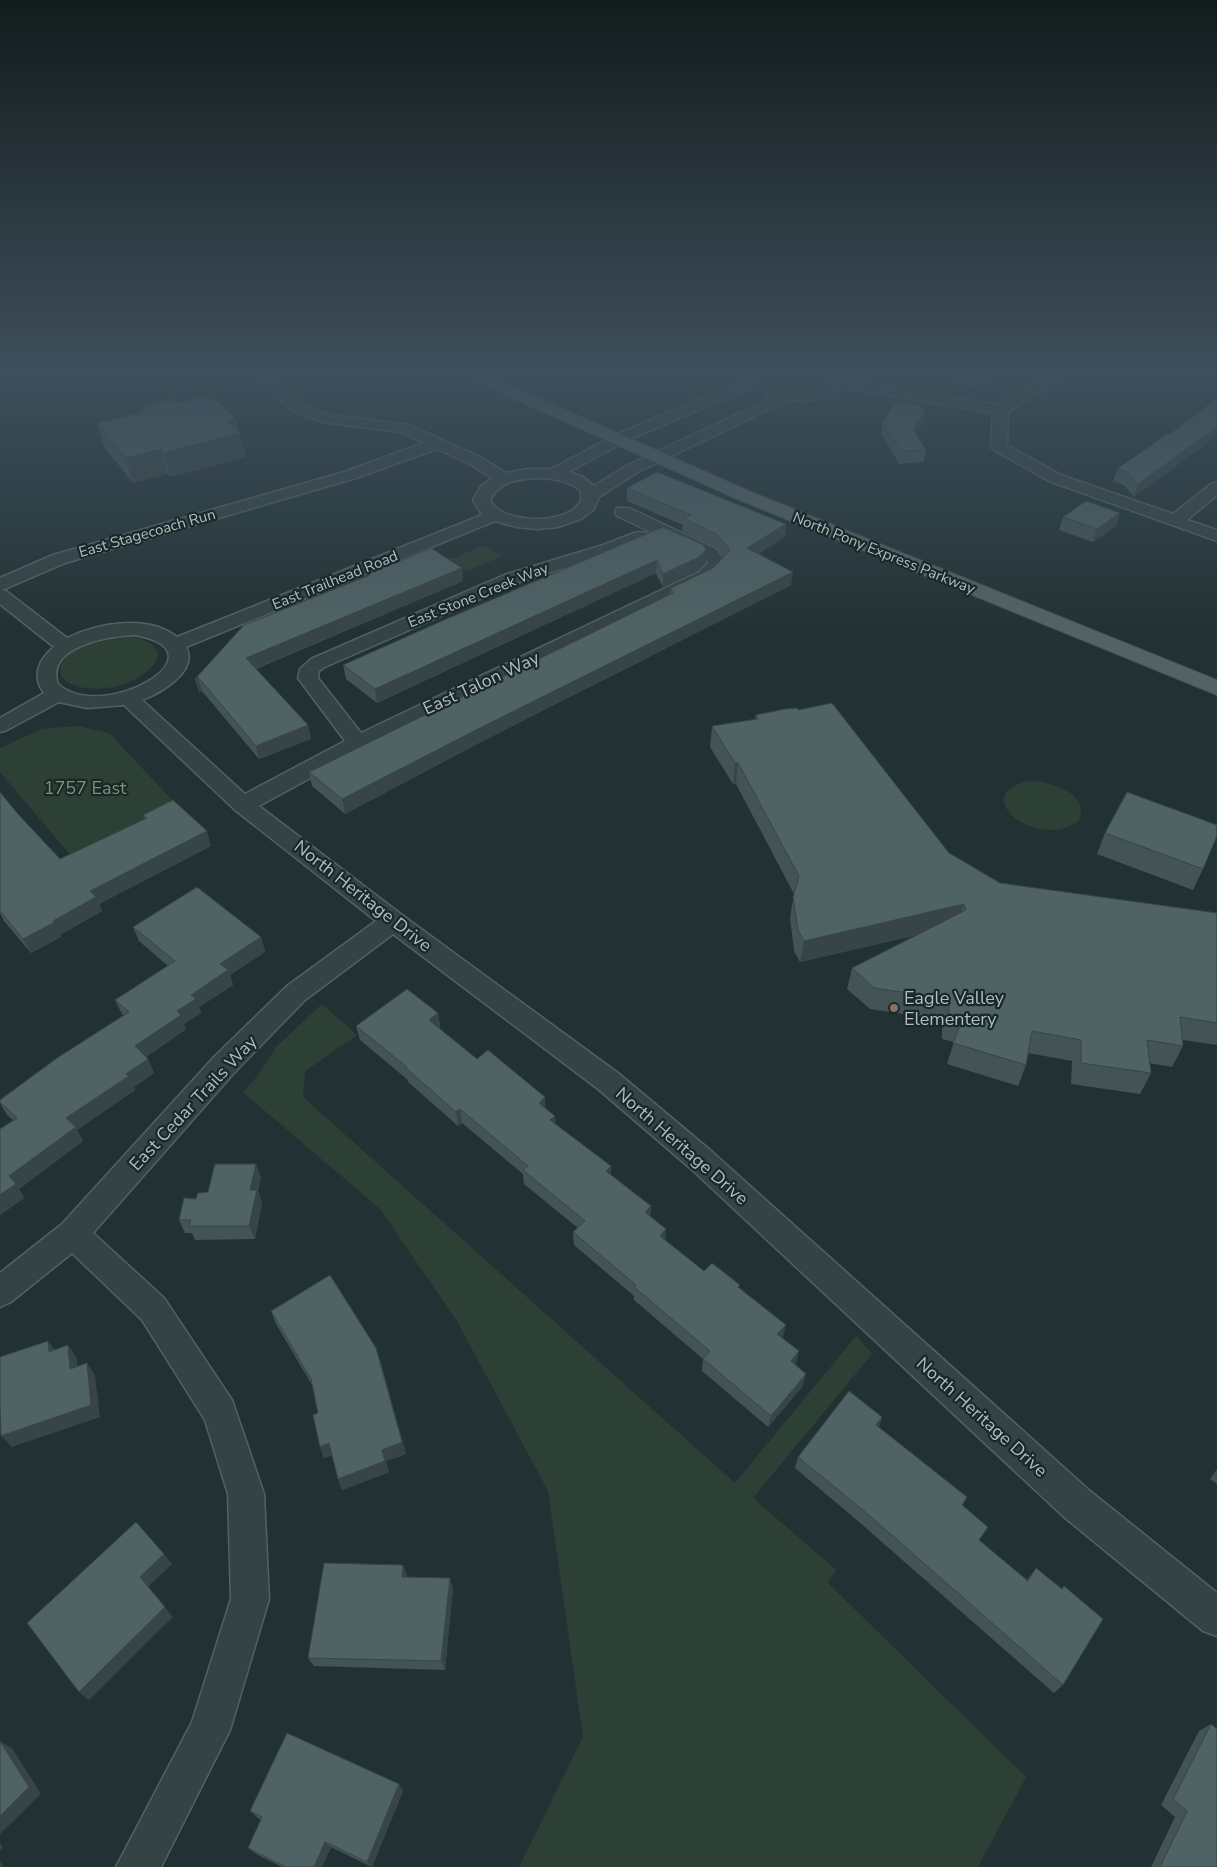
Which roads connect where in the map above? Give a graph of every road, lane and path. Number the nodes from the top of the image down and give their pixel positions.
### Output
1 (394, 459) edge
2 (472, 459) edge
3 (582, 459) edge
4 (652, 459) edge
5 (673, 459) edge
6 (678, 459) edge
7 (1021, 459) edge
8 (554, 474) junction
9 (504, 479) junction
10 (1217, 487) edge
11 (591, 495) junction
12 (623, 512) dead end
13 (494, 516) junction
14 (1176, 520) junction
15 (548, 524) junction
16 (658, 528) junction
17 (1217, 536) edge
18 (580, 557) junction
19 (0, 585) edge
20 (0, 595) edge
21 (1090, 617) dead end
22 (176, 644) junction
23 (67, 647) junction
24 (1217, 688) edge
25 (58, 694) junction
26 (128, 698) junction
27 (0, 726) edge
28 (357, 743) junction
29 (243, 805) junction
30 (393, 921) junction
31 (73, 1234) junction
32 (0, 1292) edge
33 (1217, 1616) edge
34 (139, 1866) edge

1 - 19 street, East Stagecoach Run
2 - 9 street
3 - 8 street
4 - 11 street
5 - 24 main road, North Pony Express Parkway
6 - 21 main road, North Pony Express Parkway
7 - 14 street
8 - 9 street
8 - 11 street
9 - 13 street
10 - 14 street
11 - 15 street
12 - 16 street
13 - 15 street
13 - 22 street, East Trailhead Road
14 - 17 street
15 - 18 street
16 - 18 street, East Stone Creek Way
16 - 28 street, East Talon Way
18 - 28 street, East Stone Creek Way
20 - 23 street
22 - 23 street
22 - 26 street
23 - 25 street
25 - 26 street
25 - 27 street
26 - 29 street, North Heritage Drive
28 - 29 street, East Talon Way
29 - 30 street, North Heritage Drive
30 - 31 street, East Cedar Trails Way
30 - 33 street, North Heritage Drive
31 - 32 street, East Cedar Trails Way
31 - 34 street

